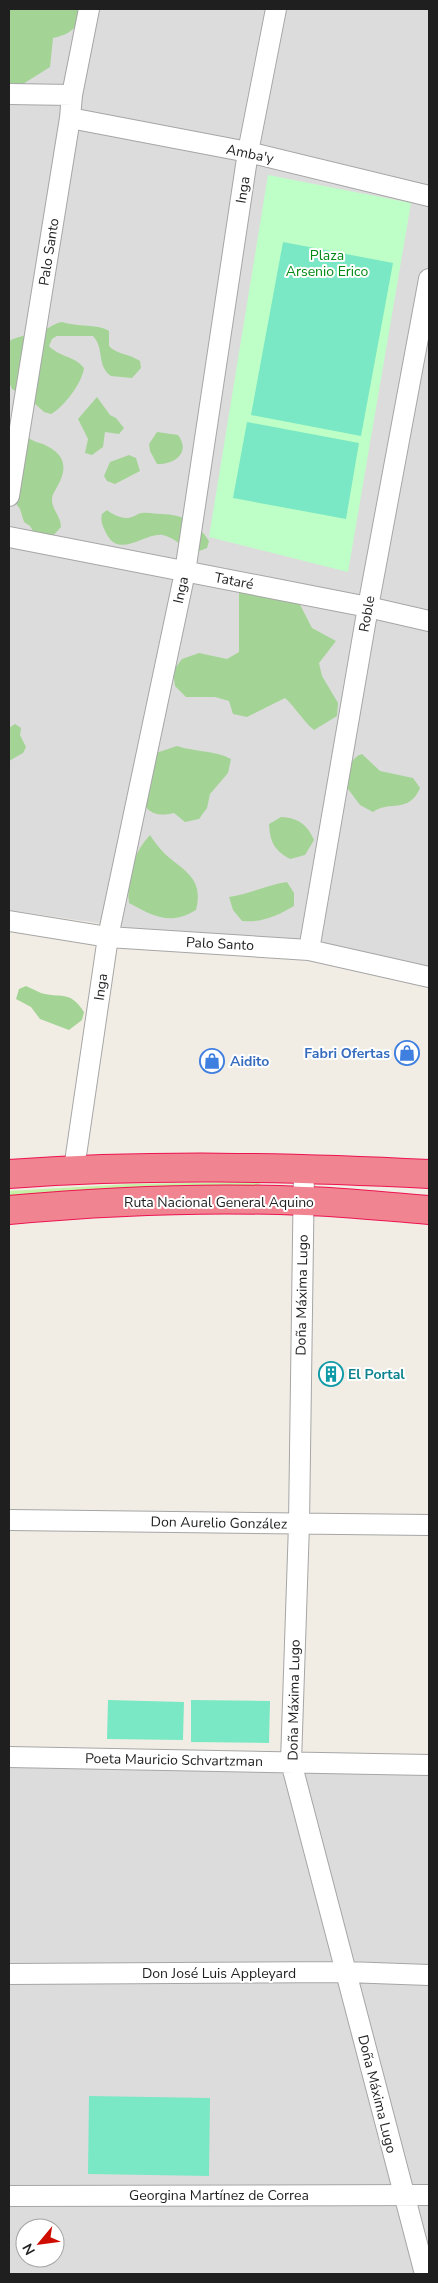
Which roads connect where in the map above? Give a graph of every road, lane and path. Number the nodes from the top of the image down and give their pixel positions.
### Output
1 (89, 9) edge
2 (276, 9) edge
3 (9, 94) edge
4 (72, 95) junction
5 (70, 118) junction
6 (248, 152) junction
7 (429, 196) edge
8 (429, 279) edge
9 (9, 496) edge
10 (9, 537) edge
11 (185, 572) junction
12 (368, 607) junction
13 (429, 621) edge
14 (9, 921) edge
15 (108, 937) junction
16 (309, 950) junction
17 (429, 977) edge
18 (304, 1168) junction
19 (74, 1169) junction
20 (9, 1174) edge
21 (429, 1174) edge
22 (304, 1201) junction
23 (9, 1210) edge
24 (429, 1210) edge
25 (9, 1520) edge
26 (298, 1524) junction
27 (429, 1526) edge
28 (9, 1757) edge
29 (291, 1762) junction
30 (429, 1765) edge
31 (346, 1972) junction
32 (9, 1974) edge
33 (429, 1975) edge
34 (402, 2194) junction
35 (429, 2195) edge
36 (9, 2196) edge
37 (424, 2274) edge

1 - 4 street, Palo Santo
2 - 6 street, Inga
3 - 4 street
4 - 5 street, Palo Santo
5 - 6 street, Amba'y
5 - 9 street, Palo Santo
6 - 7 street, Amba'y
6 - 11 street, Inga
8 - 12 street, Roble
10 - 11 street, Tataré
11 - 12 street, Tataré
11 - 15 street, Inga
12 - 13 street, Tataré
12 - 16 street, Roble
14 - 15 street, Palo Santo
15 - 16 street, Palo Santo
15 - 19 street, Inga
16 - 17 street, Palo Santo
18 - 19 highway
18 - 21 highway
18 - 22 street, Doña Máxima Lugo
19 - 20 highway
22 - 23 highway, Ruta Nacional General Aquino
22 - 24 highway, Ruta Nacional General Aquino
22 - 26 street, Doña Máxima Lugo
25 - 26 street, Don Aurelio González
26 - 27 street, Don Aurelio González
26 - 29 street, Doña Máxima Lugo
28 - 29 street, Poeta Mauricio Schvartzman
29 - 30 street, Poeta Mauricio Schvartzman
29 - 31 street, Doña Máxima Lugo
31 - 32 street, Don José Luis Appleyard
31 - 33 street, Don José Luis Appleyard
31 - 34 street, Doña Máxima Lugo
34 - 35 street, Georgina Martínez de Correa
34 - 36 street, Georgina Martínez de Correa
34 - 37 street, Doña Máxima Lugo

